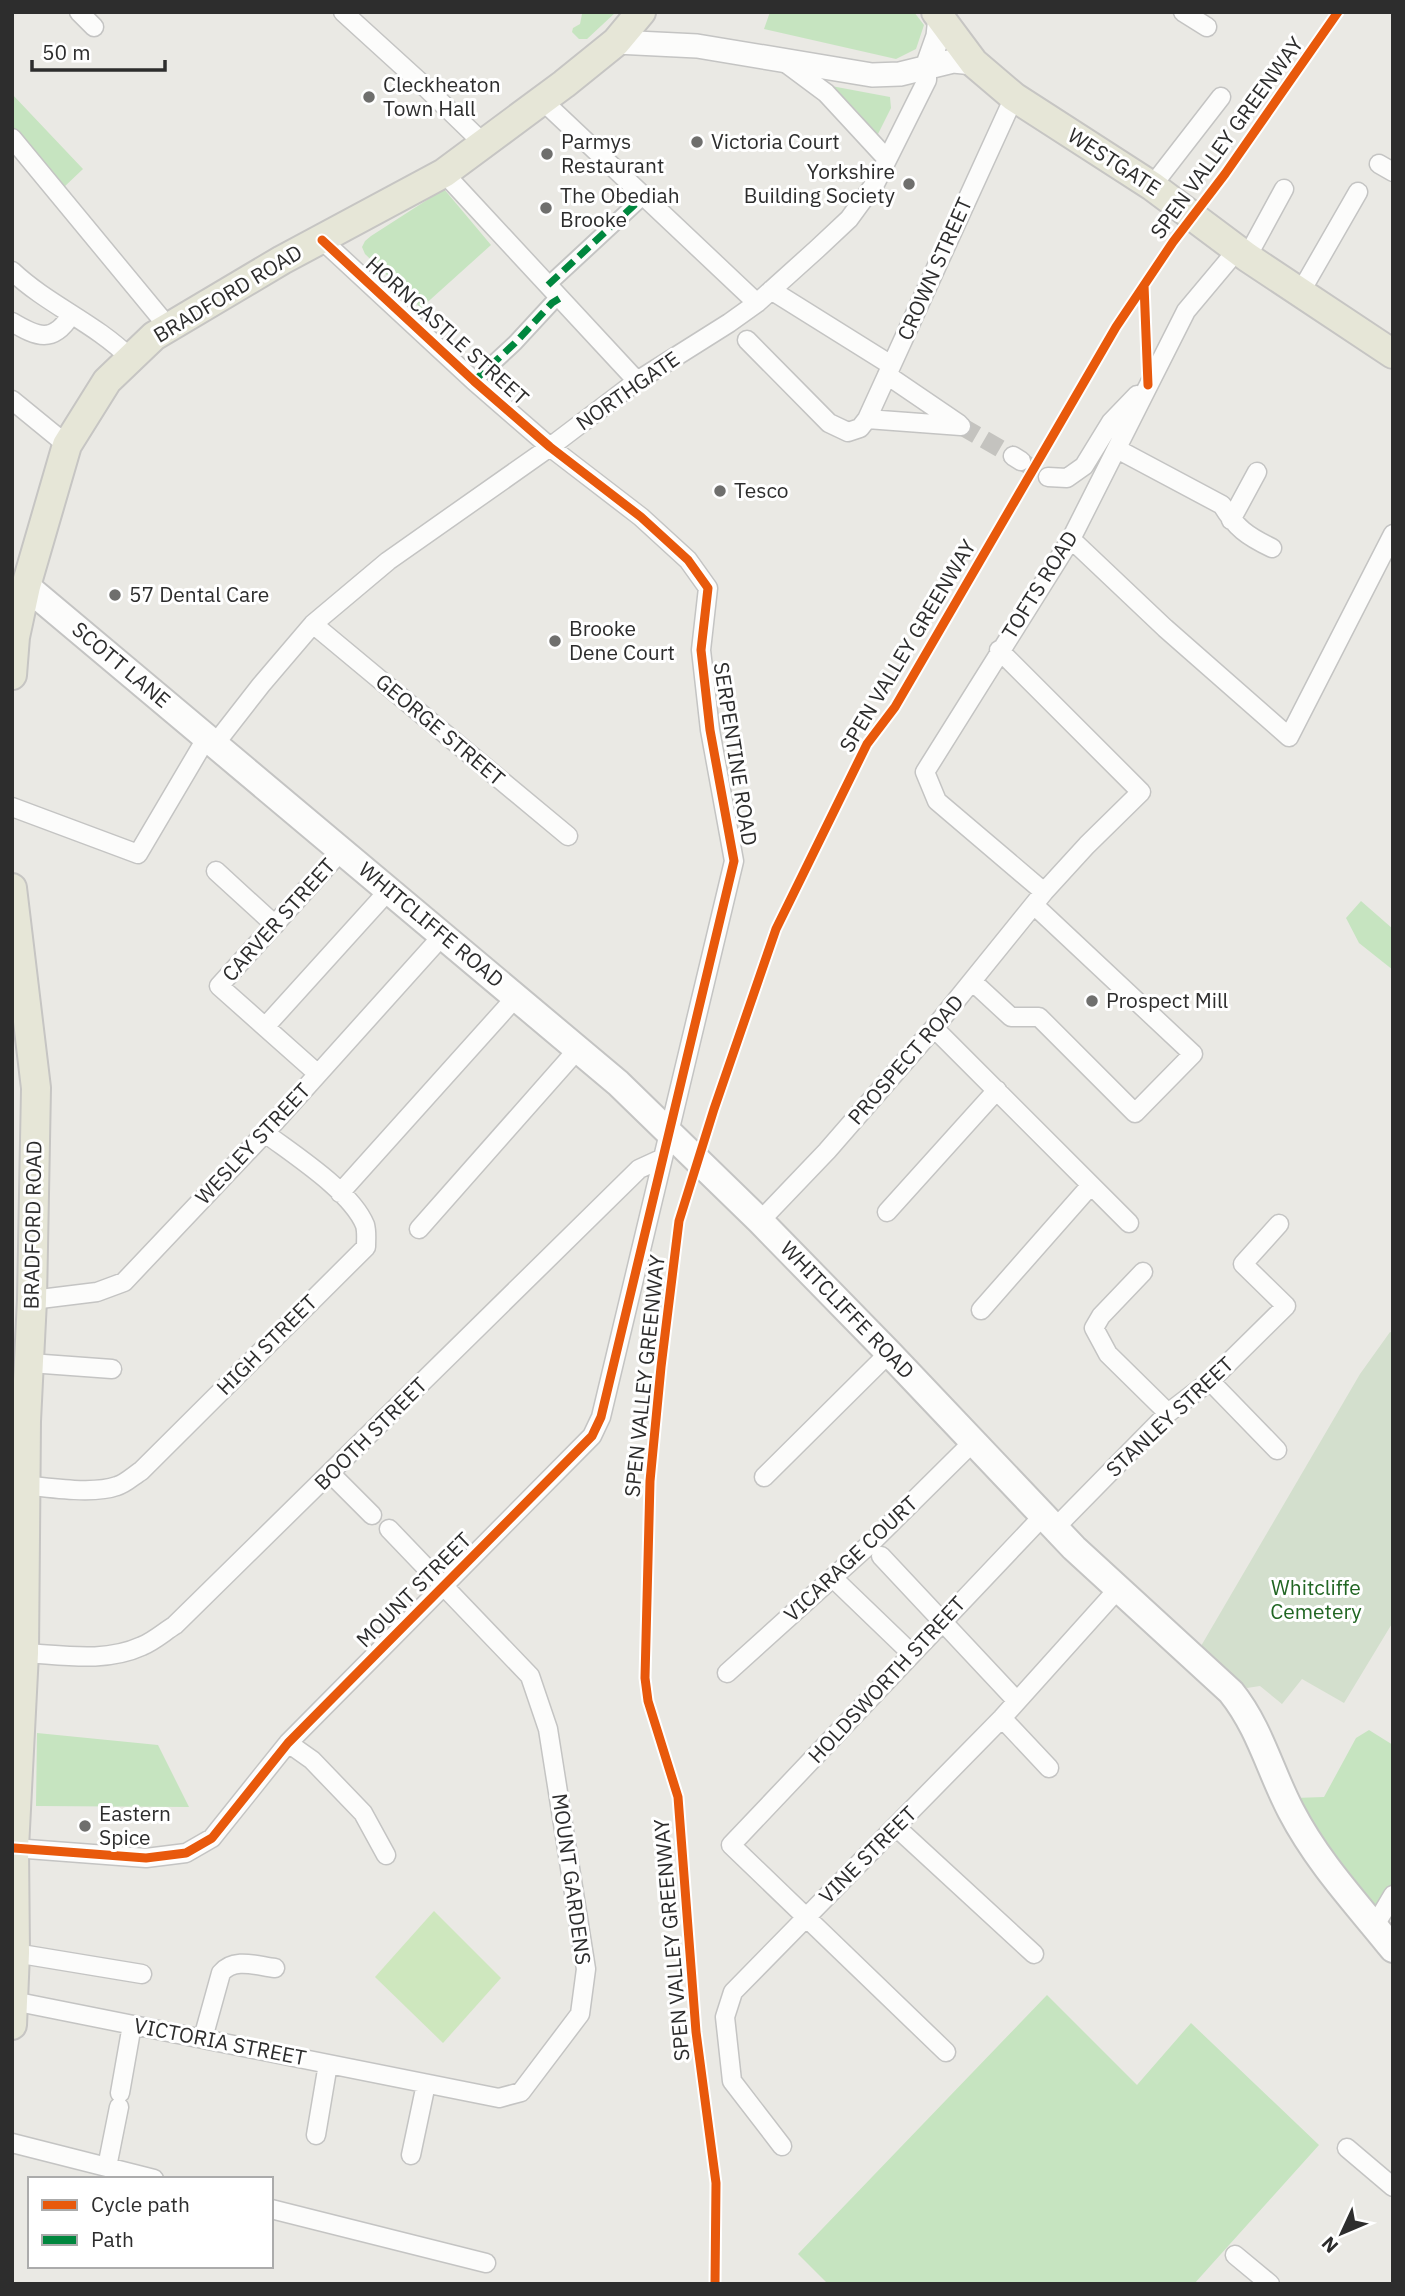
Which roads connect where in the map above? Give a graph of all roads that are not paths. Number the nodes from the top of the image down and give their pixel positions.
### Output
1 (79, 12) edge
2 (343, 12) edge
3 (641, 12) edge
4 (647, 12) edge
5 (1183, 12) edge
6 (946, 18) edge
7 (94, 27) dead end
8 (1208, 27) dead end
9 (616, 42) junction
10 (667, 45) junction
11 (782, 61) junction
12 (974, 63) junction
13 (927, 67) junction
14 (1014, 97) junction
15 (1221, 97) dead end
16 (543, 101) junction
17 (12, 138) edge
18 (484, 144) junction
19 (887, 159) junction
20 (444, 173) junction
21 (1152, 186) junction
22 (1284, 189) dead end
23 (1358, 191) dead end
24 (645, 196) junction
25 (322, 240) junction
26 (1242, 253) junction
27 (12, 271) edge
28 (771, 290) junction
29 (554, 292) junction
30 (1300, 293) junction
31 (757, 303) junction
32 (71, 315) junction
33 (12, 322) edge
34 (169, 328) junction
35 (747, 340) dead end
36 (1393, 354) edge
37 (130, 358) junction
38 (889, 370) junction
39 (474, 381) junction
40 (637, 381) junction
41 (1148, 385) junction
42 (12, 400) edge
43 (867, 419) junction
44 (67, 445) junction
45 (550, 447) junction
46 (1116, 449) junction
47 (1257, 472) dead end
48 (1048, 477) dead end
49 (1231, 520) junction
50 (1393, 534) edge
51 (1070, 538) junction
52 (1272, 548) dead end
53 (26, 586) junction
54 (313, 624) junction
55 (999, 650) junction
56 (12, 675) edge
57 (211, 740) junction
58 (12, 807) edge
59 (568, 835) dead end
60 (342, 850) junction
61 (216, 872) dead end
62 (12, 888) edge
63 (389, 890) junction
64 (1039, 899) junction
65 (275, 925) junction
66 (443, 934) junction
67 (972, 981) junction
68 (516, 996) junction
69 (265, 1027) junction
70 (934, 1028) junction
71 (578, 1049) junction
72 (318, 1074) junction
73 (996, 1090) junction
74 (669, 1130) junction
75 (265, 1133) junction
76 (663, 1158) junction
77 (1091, 1185) junction
78 (340, 1193) junction
79 (887, 1212) dead end
80 (760, 1221) junction
81 (1129, 1223) dead end
82 (1279, 1224) dead end
83 (419, 1229) dead end
84 (1143, 1272) dead end
85 (32, 1300) junction
86 (981, 1310) dead end
87 (889, 1353) junction
88 (30, 1363) junction
89 (112, 1369) dead end
90 (1210, 1381) junction
91 (20, 1391) edge
92 (1168, 1413) junction
93 (973, 1441) junction
94 (1277, 1450) dead end
95 (331, 1474) junction
96 (764, 1477) dead end
97 (19, 1484) edge
98 (372, 1515) dead end
99 (1049, 1521) junction
100 (389, 1530) dead end
101 (881, 1556) dead end
102 (833, 1578) junction
103 (19, 1586) edge
104 (443, 1586) junction
105 (1118, 1589) junction
106 (943, 1622) junction
107 (24, 1653) junction
108 (912, 1654) junction
109 (727, 1673) dead end
110 (17, 1695) edge
111 (1016, 1700) junction
112 (1002, 1718) junction
113 (288, 1743) junction
114 (1049, 1768) dead end
115 (896, 1827) junction
116 (14, 1839) edge
117 (386, 1855) dead end
118 (1393, 1895) edge
119 (806, 1918) junction
120 (1374, 1927) junction
121 (1393, 1949) edge
122 (15, 1953) junction
123 (1034, 1954) dead end
124 (275, 1968) dead end
125 (142, 1974) dead end
126 (13, 2013) edge
127 (132, 2025) junction
128 (204, 2038) junction
129 (946, 2052) dead end
130 (328, 2064) junction
131 (426, 2084) junction
132 (316, 2135) dead end
133 (12, 2143) edge
134 (782, 2146) dead end
135 (1347, 2148) dead end
136 (411, 2155) dead end
137 (107, 2167) junction
138 (146, 2177) edge
139 (1393, 2188) edge
140 (273, 2210) edge
141 (1235, 2255) dead end
142 (486, 2263) dead end
143 (1270, 2284) edge

1 - 7 street
2 - 18 street
3 - 9 main road, BRADFORD ROAD
4 - 10 street
5 - 8 street
6 - 12 main road, WESTGATE
6 - 13 street, NORTHGATE
9 - 10 street
9 - 16 main road, BRADFORD ROAD
10 - 11 street
11 - 13 street
11 - 19 street
12 - 13 street
12 - 14 main road, WESTGATE
13 - 19 street, NORTHGATE
14 - 21 main road, WESTGATE
14 - 38 street, CROWN STREET
15 - 21 street
16 - 18 main road, BRADFORD ROAD
16 - 24 street
17 - 34 street
18 - 20 main road, BRADFORD ROAD
19 - 28 street, NORTHGATE
20 - 25 main road, BRADFORD ROAD
20 - 29 street
21 - 26 main road, WESTGATE
22 - 26 street, TOFTS ROAD
23 - 30 street
24 - 29 street
24 - 31 street
25 - 34 main road, BRADFORD ROAD
25 - 39 street, HORNCASTLE STREET
26 - 30 main road, WESTGATE
26 - 41 street, TOFTS ROAD
27 - 32 street
28 - 31 street, NORTHGATE
28 - 38 street
29 - 39 street
29 - 40 street
30 - 36 main road, WESTGATE
31 - 40 street, NORTHGATE
32 - 33 street
32 - 37 street
34 - 37 main road, BRADFORD ROAD
35 - 43 street
37 - 44 main road, BRADFORD ROAD
38 - 43 street, CROWN STREET
38 - 43 street
39 - 45 street, HORNCASTLE STREET
40 - 45 street, NORTHGATE
41 - 46 street, TOFTS ROAD
41 - 48 street
42 - 44 street
44 - 53 main road, BRADFORD ROAD
45 - 54 street, NORTHGATE
45 - 74 street, SERPENTINE ROAD
46 - 49 street
46 - 51 street, TOFTS ROAD
47 - 49 street
49 - 52 street
50 - 51 street
51 - 55 street, TOFTS ROAD
53 - 56 main road, BRADFORD ROAD
53 - 57 main road, SCOTT LANE
54 - 57 street, NORTHGATE
54 - 59 street, GEORGE STREET
55 - 64 street, TOFTS ROAD
55 - 64 street, PROSPECT ROAD
57 - 58 street, NORTHGATE
57 - 60 main road, WHITCLIFFE ROAD
60 - 63 main road, WHITCLIFFE ROAD
60 - 65 street, CARVER STREET
61 - 65 street
62 - 85 main road, BRADFORD ROAD
63 - 66 main road, WHITCLIFFE ROAD
63 - 69 street
64 - 67 street, PROSPECT ROAD
64 - 67 street
65 - 69 street, CARVER STREET
66 - 68 main road, WHITCLIFFE ROAD
66 - 72 street, WESLEY STREET
67 - 70 street, PROSPECT ROAD
68 - 71 main road, WHITCLIFFE ROAD
68 - 78 street
69 - 72 street, CARVER STREET
70 - 73 street
70 - 80 street, PROSPECT ROAD
71 - 74 main road, WHITCLIFFE ROAD
71 - 83 street
72 - 75 street, WESLEY STREET
73 - 77 street
73 - 79 street
74 - 76 street
74 - 80 main road, WHITCLIFFE ROAD
75 - 78 street, HIGH STREET
75 - 85 street, WESLEY STREET
76 - 95 street, BOOTH STREET
76 - 104 street, MOUNT STREET
77 - 81 street
77 - 86 street
78 - 97 street, HIGH STREET
80 - 87 main road, WHITCLIFFE ROAD
82 - 90 street, STANLEY STREET
84 - 92 street
85 - 88 main road, BRADFORD ROAD
87 - 93 main road, WHITCLIFFE ROAD
87 - 96 street
88 - 89 street
88 - 91 main road, BRADFORD ROAD
90 - 92 street, STANLEY STREET
90 - 94 street
91 - 97 main road, BRADFORD ROAD
92 - 99 street, STANLEY STREET
93 - 99 main road, WHITCLIFFE ROAD
93 - 102 street, VICARAGE COURT
95 - 98 street
95 - 107 street, BOOTH STREET
97 - 103 main road, BRADFORD ROAD
99 - 105 main road, WHITCLIFFE ROAD
99 - 106 street, HOLDSWORTH STREET
100 - 104 street, MOUNT GARDENS
101 - 106 street
102 - 108 street
102 - 109 street, VICARAGE COURT
103 - 107 main road, BRADFORD ROAD
104 - 113 street, MOUNT STREET
104 - 131 street, MOUNT GARDENS
105 - 111 street, VINE STREET
105 - 120 main road, WHITCLIFFE ROAD
106 - 108 street, HOLDSWORTH STREET
106 - 111 street
107 - 110 main road, BRADFORD ROAD
108 - 119 street, HOLDSWORTH STREET
110 - 116 main road, BRADFORD ROAD
111 - 112 street, VINE STREET
112 - 114 street
112 - 115 street, VINE STREET
113 - 116 street, MOUNT STREET
113 - 117 street
115 - 119 street, VINE STREET
115 - 123 street
116 - 122 main road, BRADFORD ROAD
118 - 120 street
119 - 129 street
119 - 134 street, VINE STREET
120 - 121 main road, WHITCLIFFE ROAD
122 - 125 street
122 - 126 main road, BRADFORD ROAD
124 - 128 street
126 - 127 street, VICTORIA STREET
127 - 128 street, VICTORIA STREET
127 - 137 street
128 - 130 street, VICTORIA STREET
130 - 131 street, VICTORIA STREET
130 - 132 street
131 - 136 street
133 - 137 street
135 - 139 street
137 - 138 street
140 - 142 street
141 - 143 street

